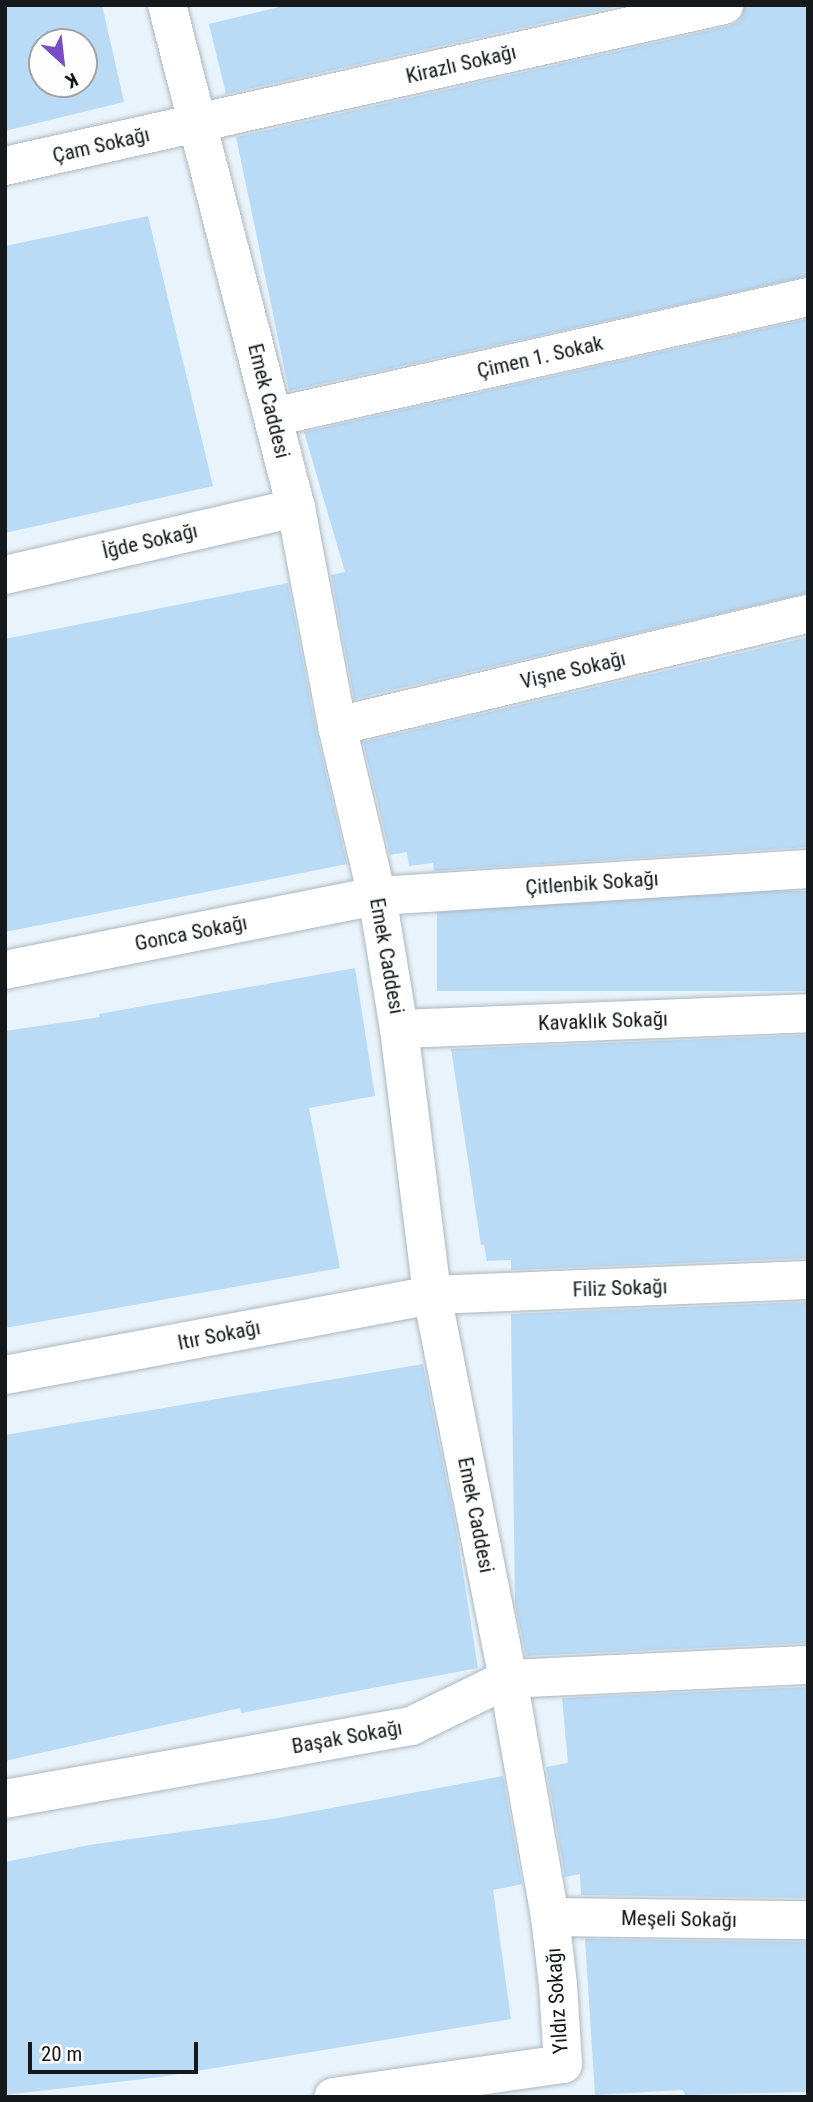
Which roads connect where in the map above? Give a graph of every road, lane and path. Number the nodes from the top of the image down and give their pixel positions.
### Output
1 (167, 5) edge
2 (724, 5) edge
3 (198, 123) junction
4 (5, 166) edge
5 (808, 297) edge
6 (273, 418) junction
7 (296, 508) junction
8 (5, 575) edge
9 (808, 614) edge
10 (337, 726) junction
11 (808, 869) edge
12 (377, 896) junction
13 (5, 970) edge
14 (808, 1013) edge
15 (399, 1029) junction
16 (808, 1280) edge
17 (432, 1295) junction
18 (5, 1375) edge
19 (808, 1665) edge
20 (508, 1679) junction
21 (5, 1798) edge
22 (550, 1917) junction
23 (808, 1920) edge
24 (563, 2080) edge
25 (333, 2097) edge

1 - 3 street, Emek Caddesi
2 - 3 street, Kirazlı Sokağı
3 - 4 street, Çam Sokağı
3 - 6 street, Emek Caddesi
5 - 6 street, Çimen 1. Sokak
6 - 7 street, Emek Caddesi
7 - 8 street, İğde Sokağı
7 - 10 street, Emek Caddesi
9 - 10 street, Vişne Sokağı
10 - 12 street, Emek Caddesi
11 - 12 street, Çitlenbik Sokağı
12 - 13 street, Gonca Sokağı
12 - 15 street, Emek Caddesi
14 - 15 street, Kavaklık Sokağı
15 - 17 street, Emek Caddesi
16 - 17 street, Filiz Sokağı
17 - 18 street, Itır Sokağı
17 - 20 street, Emek Caddesi
19 - 20 street, Başak Sokağı
20 - 21 street, Başak Sokağı
20 - 22 street, Emek Caddesi
22 - 23 street, Meşeli Sokağı
22 - 24 street, Yıldız Sokağı
24 - 25 street, Yıldız Sokağı

